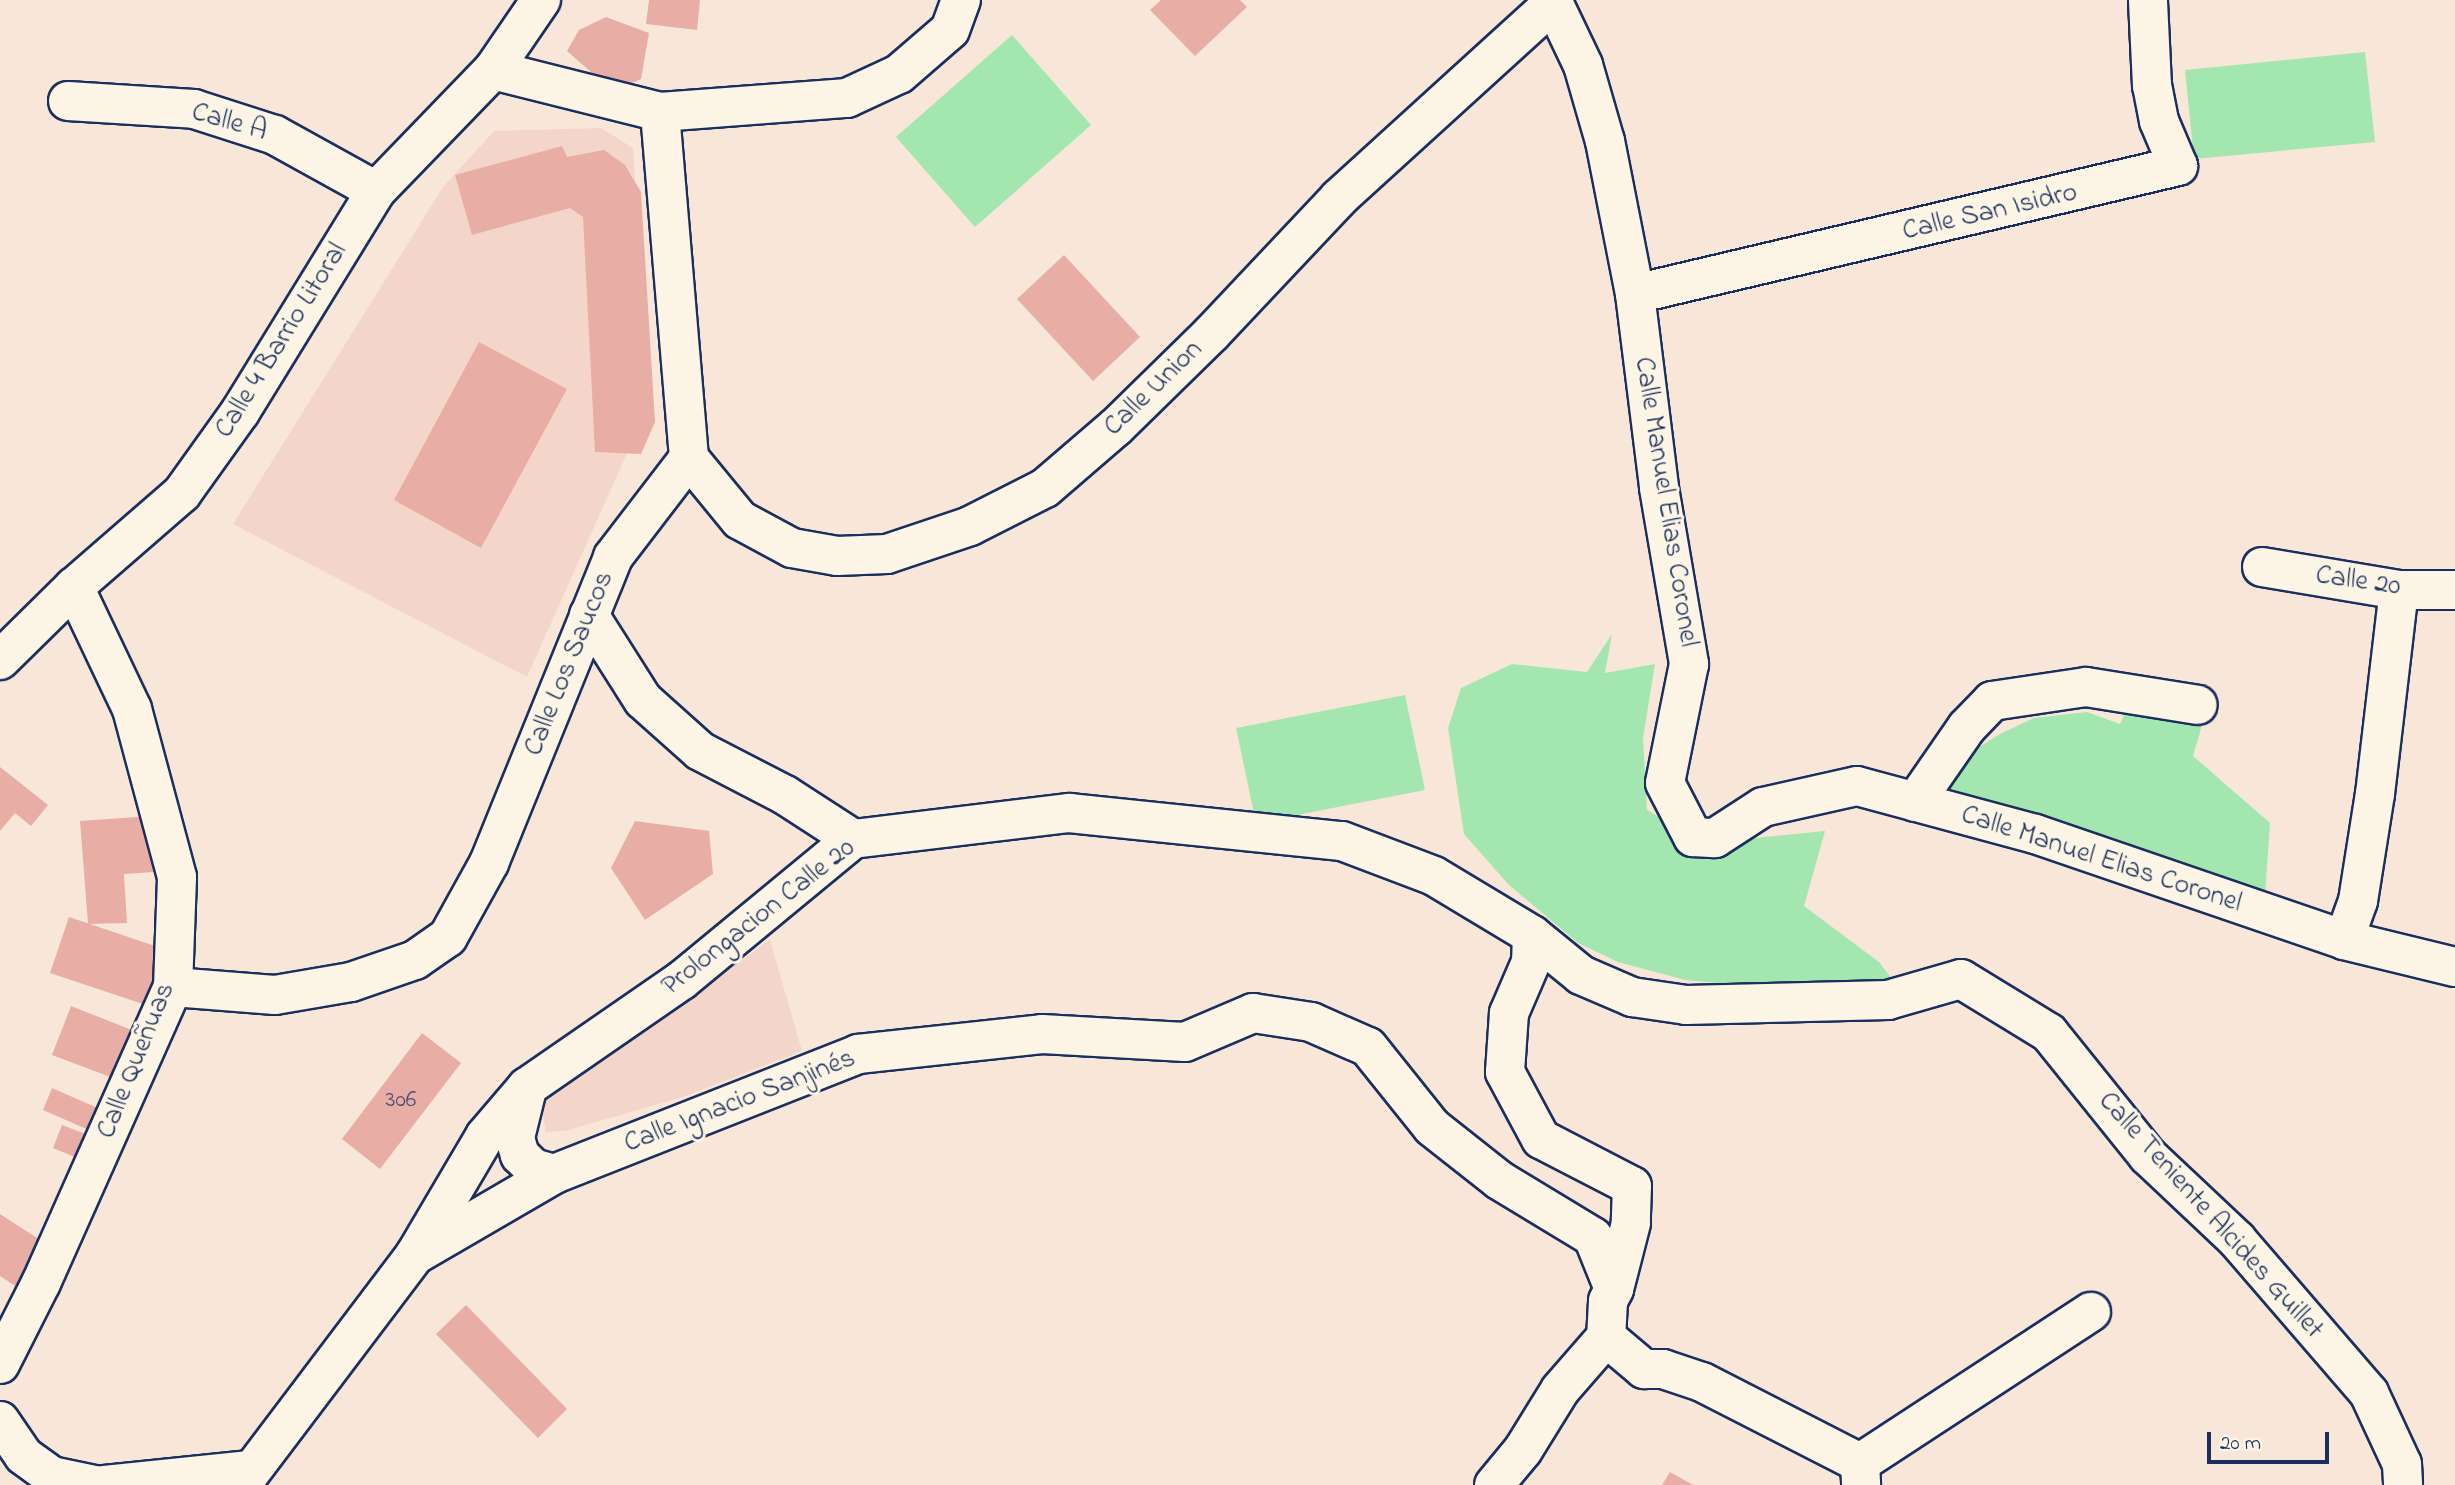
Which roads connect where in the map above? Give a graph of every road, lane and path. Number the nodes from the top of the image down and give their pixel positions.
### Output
1 (541, 0) edge
2 (961, 0) edge
3 (2148, 0) edge
4 (1553, 1) edge
5 (494, 70) junction
6 (68, 101) dead end
7 (660, 112) junction
8 (376, 191) junction
9 (1635, 294) junction
10 (689, 458) junction
11 (2262, 567) dead end
12 (74, 587) junction
13 (2399, 590) junction
14 (2455, 590) edge
15 (589, 615) junction
16 (0, 660) edge
17 (2198, 705) dead end
18 (1914, 802) junction
19 (853, 839) junction
20 (1532, 935) junction
21 (2344, 940) junction
22 (2455, 967) edge
23 (173, 987) junction
24 (527, 1087) junction
25 (554, 1174) junction
26 (415, 1255) junction
27 (1614, 1289) junction
28 (2091, 1312) dead end
29 (1606, 1337) junction
30 (0, 1364) edge
31 (0, 1421) edge
32 (1861, 1474) edge
33 (244, 1478) edge
34 (95, 1485) edge
35 (104, 1485) edge
36 (1494, 1485) edge
37 (2403, 1485) edge

1 - 5 street, Calle 4 Barrio Litoral
2 - 7 street
3 - 9 street, Calle San Isidro
4 - 9 street, Calle Manuel Elias Coronel
4 - 10 street, Calle Union
5 - 7 street
5 - 8 street, Calle 4 Barrio Litoral
6 - 8 street, Calle A
7 - 10 street
8 - 12 street, Calle 4 Barrio Litoral
9 - 18 street, Calle Manuel Elias Coronel
10 - 15 street, Calle Los Saucos
11 - 13 street, Calle 20
12 - 16 street, Calle 4 Barrio Litoral
12 - 23 street, Calle Queñuas
13 - 14 street, Calle 20
13 - 21 street
15 - 19 street
15 - 23 street, Calle Los Saucos
17 - 18 street
18 - 21 street, Calle Manuel Elias Coronel
19 - 20 street, Prolongacion Calle 20
19 - 24 street, Prolongacion Calle 20
20 - 27 street
20 - 37 street, Calle Teniente Alcides Guillet
21 - 22 street, Calle Manuel Elias Coronel
23 - 30 street, Calle Queñuas
24 - 25 street
24 - 26 street, Prolongacion Calle 20
25 - 26 street, Calle Ignacio Sanjinés
25 - 27 street, Calle Ignacio Sanjinés
26 - 33 street, Calle Ignacio Sanjinés
27 - 29 street
28 - 32 street
29 - 32 street
29 - 36 street
31 - 34 street
33 - 35 street

